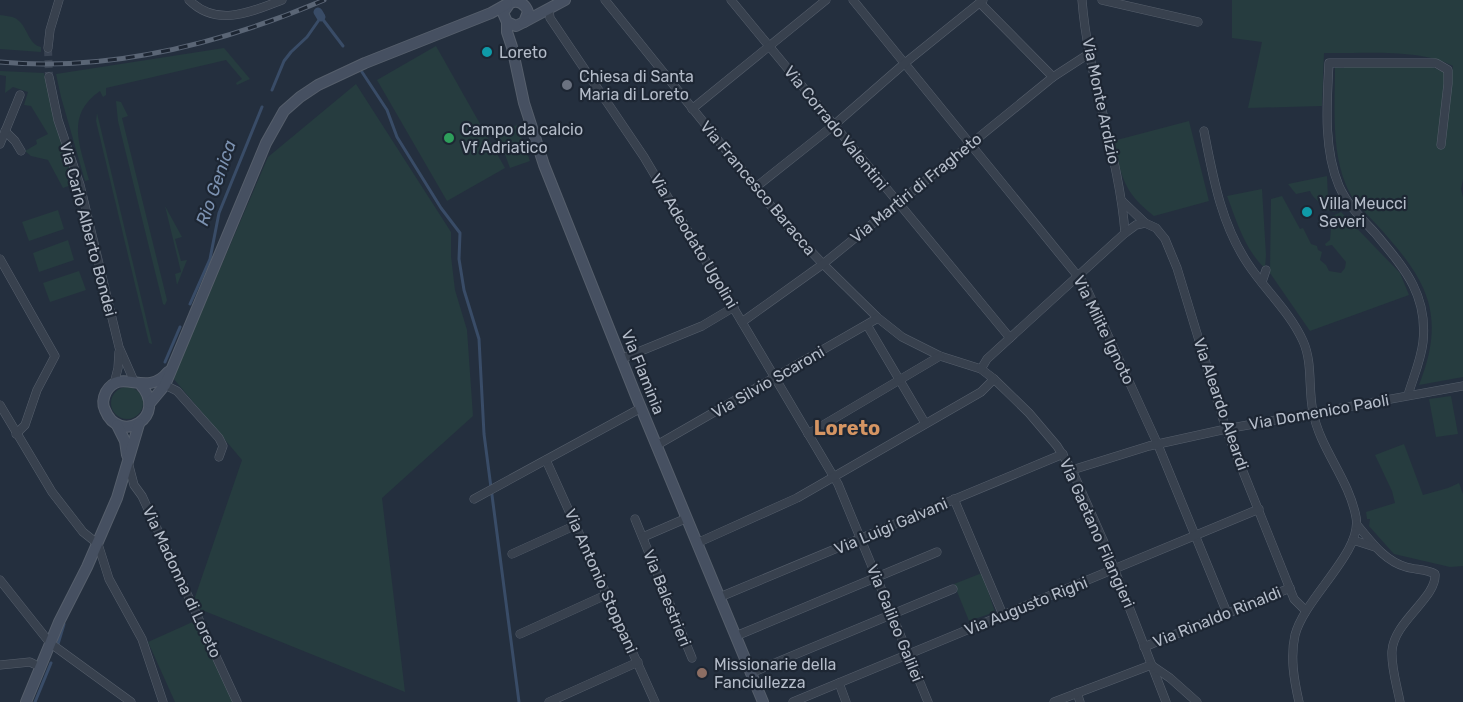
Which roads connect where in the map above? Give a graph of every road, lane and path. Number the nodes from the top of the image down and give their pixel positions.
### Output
1 (59, 0) edge
2 (189, 0) edge
3 (282, 0) edge
4 (565, 0) edge
5 (605, 0) edge
6 (731, 0) edge
7 (826, 0) edge
8 (852, 0) edge
9 (1082, 0) edge
10 (1102, 0) edge
11 (982, 1) edge
12 (512, 2) edge
13 (1137, 4) edge
14 (549, 10) junction
15 (491, 13) junction
16 (507, 22) junction
17 (1198, 22) dead end
18 (523, 24) junction
19 (512, 47) junction
20 (769, 47) junction
21 (48, 48) tunnel mouth
22 (1090, 53) junction
23 (906, 63) junction
24 (1053, 76) junction
25 (49, 77) tunnel mouth
26 (20, 95) dead end
27 (692, 109) junction
28 (834, 124) junction
29 (5, 131) junction
30 (1204, 131) dead end
31 (970, 143) junction
32 (0, 144) edge
33 (1441, 146) dead end
34 (21, 151) dead end
35 (756, 187) junction
36 (1122, 201) junction
37 (897, 203) junction
38 (1145, 222) junction
39 (1125, 233) junction
40 (0, 259) edge
41 (823, 264) junction
42 (1266, 270) dead end
43 (1079, 275) junction
44 (1262, 282) junction
45 (734, 307) junction
46 (878, 318) junction
47 (742, 322) junction
48 (867, 325) junction
49 (1010, 338) junction
50 (119, 347) junction
51 (940, 356) junction
52 (621, 359) junction
53 (175, 363) junction
54 (981, 369) junction
55 (775, 379) junction
56 (994, 379) junction
57 (899, 381) junction
58 (137, 383) junction
59 (114, 384) junction
60 (165, 385) junction
61 (1463, 386) edge
62 (1408, 395) junction
63 (150, 404) junction
64 (0, 405) edge
65 (641, 408) junction
66 (1313, 413) junction
67 (925, 423) junction
68 (139, 424) junction
69 (117, 425) junction
70 (1226, 429) junction
71 (16, 434) junction
72 (808, 434) junction
73 (1158, 444) junction
74 (657, 445) junction
75 (1063, 454) junction
76 (219, 457) dead end
77 (546, 460) junction
78 (128, 462) junction
79 (1072, 470) junction
80 (834, 477) junction
81 (474, 499) dead end
82 (954, 499) junction
83 (1259, 508) junction
84 (687, 518) junction
85 (635, 519) dead end
86 (576, 525) junction
87 (1358, 526) junction
88 (1195, 536) junction
89 (643, 537) junction
90 (861, 539) junction
91 (1353, 540) junction
92 (697, 543) junction
93 (98, 544) junction
94 (1376, 548) junction
95 (937, 552) dead end
96 (512, 554) dead end
97 (1115, 568) junction
98 (877, 577) junction
99 (0, 580) edge
100 (1290, 588) junction
101 (953, 589) dead end
102 (608, 594) junction
103 (720, 597) junction
104 (1305, 610) junction
105 (1227, 613) junction
106 (892, 615) junction
107 (1003, 615) junction
108 (520, 634) dead end
109 (736, 636) junction
110 (47, 640) junction
111 (1144, 647) junction
112 (908, 654) junction
113 (692, 658) dead end
114 (638, 662) junction
115 (34, 664) junction
116 (0, 665) edge
117 (1151, 665) junction
118 (751, 673) junction
119 (838, 683) junction
120 (1077, 693) junction
121 (18, 702) edge
122 (26, 702) edge
123 (131, 702) edge
124 (164, 702) edge
125 (237, 702) edge
126 (549, 702) edge
127 (656, 702) edge
128 (763, 702) edge
129 (793, 702) edge
130 (846, 702) edge
131 (928, 702) edge
132 (1053, 702) edge
133 (1080, 702) edge
134 (1166, 702) edge
135 (1197, 702) edge
136 (1299, 702) edge
137 (1400, 702) edge

1 - 21 street
2 - 3 street
4 - 14 street
5 - 27 street, Via Francesco Baracca
6 - 20 street, Via Corrado Valentini
7 - 20 street
8 - 23 street, Via Milite Ignoto
9 - 22 street, Via Monte Ardizio
10 - 13 street
11 - 23 street
11 - 24 street
12 - 15 street
12 - 16 street
12 - 18 street
13 - 17 street
14 - 18 street
14 - 45 street, Via Adeodato Ugolini
15 - 16 street
15 - 53 street
16 - 18 street
16 - 19 street, Via Flaminia
18 - 19 street
19 - 52 street, Via Flaminia
20 - 27 street
20 - 28 street, Via Corrado Valentini
22 - 24 street, Via Martiri di Fragheto
22 - 36 street, Via Monte Ardizio
23 - 28 street
23 - 31 street, Via Milite Ignoto
24 - 31 street, Via Martiri di Fragheto
25 - 50 street, Via Carlo Alberto Bondei
26 - 29 street
27 - 35 street, Via Francesco Baracca
28 - 35 street
28 - 37 street, Via Corrado Valentini
29 - 32 street
29 - 34 street
30 - 44 street
31 - 37 street, Via Martiri di Fragheto
31 - 43 street, Via Milite Ignoto
33 - 62 street
35 - 41 street, Via Francesco Baracca
36 - 38 street
36 - 39 street, Via Monte Ardizio
37 - 41 street, Via Martiri di Fragheto
37 - 49 street, Via Corrado Valentini
38 - 39 street
38 - 70 street, Via Aleardo Aleardi
39 - 43 street
40 - 71 street
41 - 46 street, Via Gaetano Filangieri
41 - 47 street, Via Martiri di Fragheto
42 - 44 street
43 - 49 street
43 - 73 street, Via Milite Ignoto
44 - 66 street
45 - 47 street, Via Adeodato Ugolini
45 - 52 street
46 - 48 street, Via Silvio Scaroni
46 - 51 street, Via Gaetano Filangieri
47 - 55 street, Via Adeodato Ugolini
48 - 55 street, Via Silvio Scaroni
48 - 57 street
49 - 54 street
50 - 58 street, Via Carlo Alberto Bondei
50 - 59 street, Via Carlo Alberto Bondei
51 - 54 street, Via Gaetano Filangieri
51 - 57 street
52 - 65 street, Via Flaminia
53 - 58 street
53 - 60 street
54 - 56 street, Via Gaetano Filangieri
55 - 72 street, Via Adeodato Ugolini
55 - 74 street, Via Silvio Scaroni
56 - 67 street
56 - 75 street, Via Gaetano Filangieri
57 - 67 street
57 - 72 street
58 - 59 street
58 - 63 street
59 - 69 street
60 - 63 street
60 - 76 street
61 - 62 street, Via Domenico Paoli
62 - 66 street, Via Domenico Paoli
63 - 68 street
64 - 71 street
65 - 74 street, Via Flaminia
65 - 77 street
66 - 70 street, Via Domenico Paoli
66 - 87 street
67 - 80 street
68 - 69 street
68 - 78 street
69 - 78 street
70 - 73 street, Via Domenico Paoli
70 - 83 street, Via Aleardo Aleardi
71 - 93 street
72 - 80 street, Via Adeodato Ugolini
73 - 79 street, Via Domenico Paoli
73 - 88 street, Via Milite Ignoto
74 - 84 street, Via Flaminia
75 - 79 street, Via Gaetano Filangieri
75 - 82 street, Via Luigi Galvani
77 - 81 street
77 - 86 street, Via Antonio Stoppani
78 - 93 street
78 - 125 street, Via Madonna di Loreto
79 - 97 street, Via Gaetano Filangieri
80 - 90 street, Via Galileo Galilei
80 - 92 street
82 - 90 street, Via Luigi Galvani
82 - 107 street
83 - 88 street, Via Augusto Righi
83 - 100 street, Via Aleardo Aleardi
84 - 89 street, Via Balestrieri
84 - 92 street, Via Flaminia
85 - 89 street, Via Balestrieri
86 - 96 street
86 - 102 street, Via Antonio Stoppani
87 - 91 street
87 - 94 street
88 - 97 street, Via Augusto Righi
88 - 105 street, Via Milite Ignoto
89 - 113 street, Via Balestrieri
90 - 98 street, Via Galileo Galilei
90 - 103 street, Via Luigi Galvani
91 - 94 street
91 - 104 street
92 - 103 street, Via Flaminia
93 - 110 street
93 - 124 street
94 - 137 street
95 - 98 street
97 - 107 street, Via Augusto Righi
97 - 111 street, Via Gaetano Filangieri
98 - 106 street, Via Galileo Galilei
98 - 109 street
99 - 110 street
100 - 104 street, Via Aleardo Aleardi
100 - 105 street, Via Rinaldo Rinaldi
101 - 106 street
102 - 108 street
102 - 114 street, Via Antonio Stoppani
103 - 109 street, Via Flaminia
104 - 136 street
105 - 111 street, Via Rinaldo Rinaldi
106 - 112 street, Via Galileo Galilei
106 - 118 street
107 - 112 street, Via Augusto Righi
109 - 118 street, Via Flaminia
110 - 115 street
110 - 122 street
110 - 123 street
111 - 117 street, Via Gaetano Filangieri
112 - 119 street, Via Augusto Righi
112 - 131 street, Via Galileo Galilei
114 - 126 street
114 - 127 street, Via Antonio Stoppani
115 - 116 street
115 - 121 street
117 - 120 street
117 - 134 street, Via Gaetano Filangieri
117 - 135 street
118 - 128 street, Via Flaminia
119 - 129 street, Via Augusto Righi
119 - 130 street
120 - 132 street
120 - 133 street

